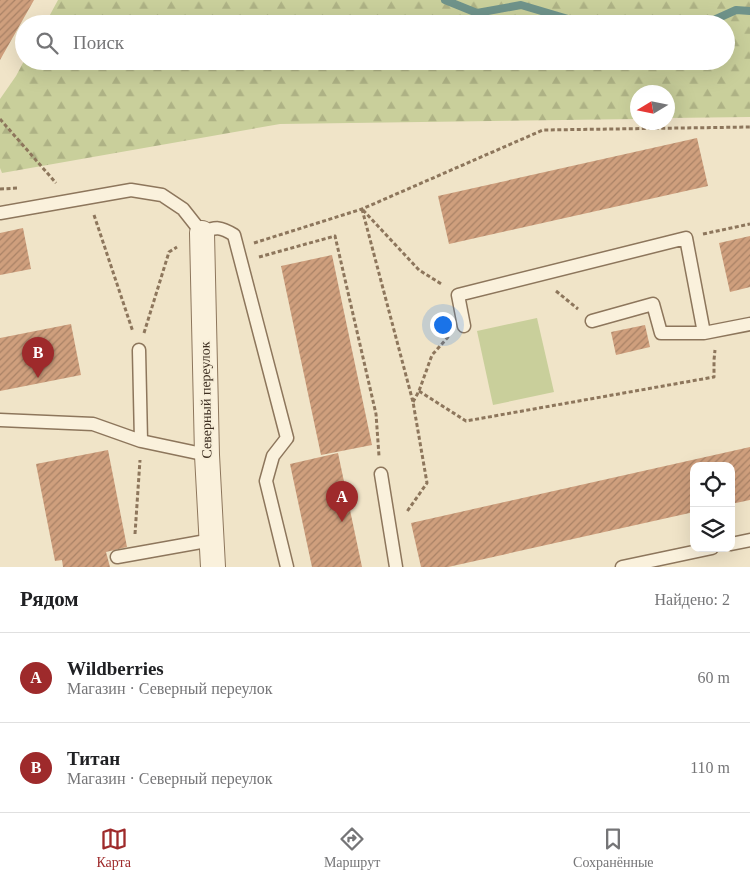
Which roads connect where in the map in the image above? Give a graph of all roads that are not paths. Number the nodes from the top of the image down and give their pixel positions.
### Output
1 (0, 213) edge
2 (202, 233) junction
3 (592, 321) road end
4 (750, 324) edge
5 (464, 326) road end
6 (704, 333) junction
7 (139, 350) road end
8 (0, 420) edge
9 (141, 441) junction
10 (207, 454) junction
11 (381, 474) road end
12 (212, 540) junction
13 (750, 540) edge
14 (735, 543) edge
15 (693, 552) edge
16 (117, 557) dead end
17 (212, 567) edge
18 (287, 567) edge
19 (396, 567) edge
20 (622, 567) edge

1 - 2 lane
2 - 10 street, Северный переулок
2 - 18 lane
3 - 6 lane
4 - 6 lane
5 - 6 lane
7 - 9 lane
8 - 9 lane
9 - 10 lane
10 - 12 street, Северный переулок
11 - 19 lane
12 - 16 lane
12 - 17 street, Северный переулок
13 - 14 lane
15 - 20 lane

